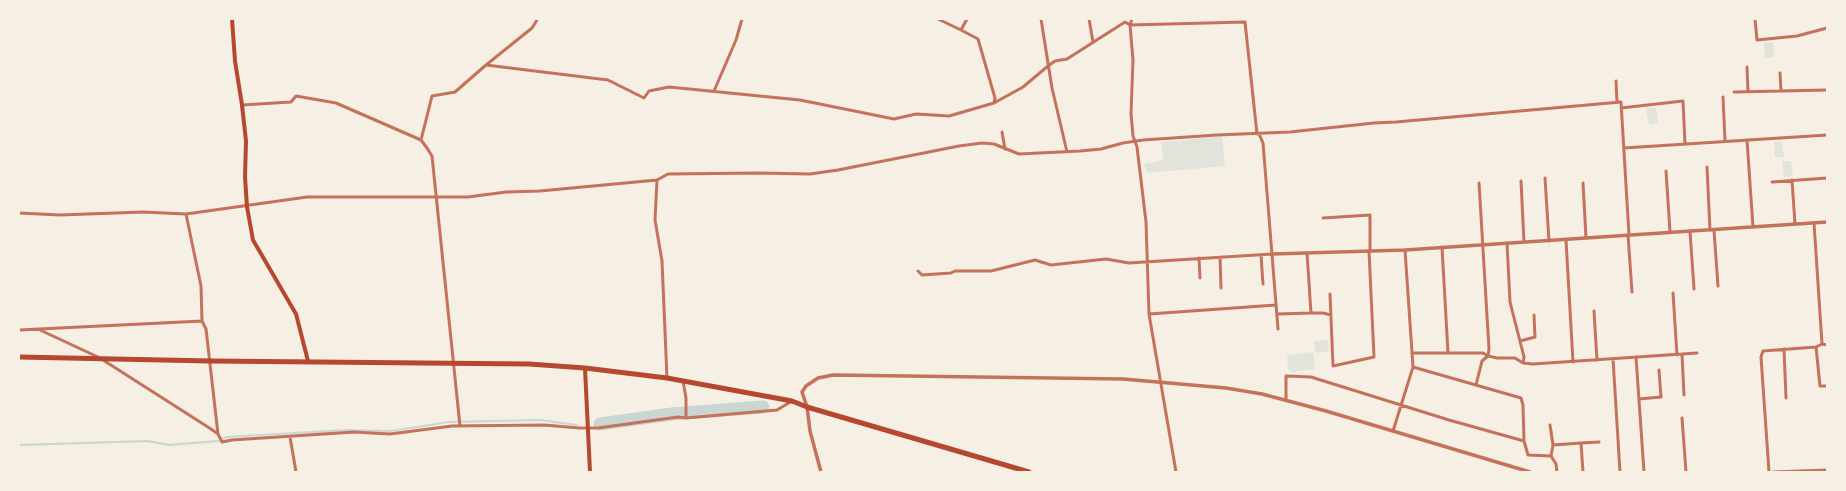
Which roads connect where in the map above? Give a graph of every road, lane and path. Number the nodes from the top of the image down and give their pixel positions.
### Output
1 (232, 19) edge
2 (742, 19) edge
3 (938, 19) edge
4 (967, 19) edge
5 (1041, 19) edge
6 (1089, 19) edge
7 (1132, 19) edge
8 (1755, 19) edge
9 (537, 20) dead end
10 (1130, 25) junction
11 (1827, 28) edge
12 (961, 30) junction
13 (1093, 42) junction
14 (486, 65) junction
15 (1048, 66) junction
16 (1747, 67) dead end
17 (1780, 73) dead end
18 (1616, 81) dead end
19 (1827, 90) edge
20 (714, 91) junction
21 (1781, 91) junction
22 (1734, 92) dead end
23 (1748, 92) junction
24 (1722, 97) dead end
25 (994, 102) junction
26 (1617, 102) junction
27 (242, 105) junction
28 (1621, 108) junction
29 (1002, 132) dead end
30 (1258, 134) junction
31 (1827, 135) edge
32 (420, 140) junction
33 (1747, 140) junction
34 (1725, 141) junction
35 (1135, 142) junction
36 (1685, 144) junction
37 (1624, 148) junction
38 (1005, 149) junction
39 (1067, 152) junction
40 (1707, 167) dead end
41 (1666, 171) dead end
42 (1545, 178) dead end
43 (1827, 178) edge
44 (657, 180) junction
45 (1792, 180) junction
46 (1521, 181) dead end
47 (1772, 182) dead end
48 (1479, 183) dead end
49 (1583, 183) dead end
50 (436, 197) junction
51 (247, 207) junction
52 (19, 213) edge
53 (186, 214) junction
54 (1323, 218) dead end
55 (1827, 222) edge
56 (1814, 223) junction
57 (1795, 224) junction
58 (1752, 227) junction
59 (1712, 230) junction
60 (1690, 231) junction
61 (1670, 232) junction
62 (1629, 235) junction
63 (1586, 238) junction
64 (1566, 240) junction
65 (1549, 241) junction
66 (1524, 242) junction
67 (1507, 243) junction
68 (1482, 244) junction
69 (1442, 247) junction
70 (1405, 250) junction
71 (1370, 251) junction
72 (1307, 253) junction
73 (1261, 254) junction
74 (1272, 254) junction
75 (1220, 257) junction
76 (1199, 258) junction
77 (1149, 262) junction
78 (918, 271) dead end
79 (1200, 278) dead end
80 (1263, 284) dead end
81 (1718, 286) dead end
82 (1221, 288) dead end
83 (1694, 289) dead end
84 (1632, 292) dead end
85 (1673, 293) dead end
86 (1330, 294) dead end
87 (1276, 305) junction
88 (1594, 312) dead end
89 (1311, 313) junction
90 (1149, 314) junction
91 (1277, 314) junction
92 (1331, 315) junction
93 (1534, 316) dead end
94 (202, 321) junction
95 (1278, 329) dead end
96 (19, 330) edge
97 (40, 330) junction
98 (1520, 341) junction
99 (1822, 344) junction
100 (1827, 345) edge
101 (1816, 347) junction
102 (1784, 349) junction
103 (1412, 353) junction
104 (1448, 353) junction
105 (1698, 353) dead end
106 (1682, 354) junction
107 (1677, 355) junction
108 (1488, 356) junction
109 (19, 357) edge
110 (1636, 357) junction
111 (100, 358) junction
112 (1613, 359) junction
113 (1597, 360) junction
114 (211, 361) junction
115 (308, 361) junction
116 (1573, 362) junction
117 (1523, 363) junction
118 (454, 364) junction
119 (1413, 367) junction
120 (585, 368) junction
121 (1659, 370) dead end
122 (667, 378) junction
123 (683, 381) junction
124 (1161, 382) junction
125 (1476, 385) junction
126 (1827, 386) edge
127 (1684, 395) dead end
128 (1786, 398) dead end
129 (1639, 399) junction
130 (1286, 400) junction
131 (792, 402) junction
132 (1402, 405) junction
133 (807, 408) junction
134 (686, 417) junction
135 (1682, 418) dead end
136 (460, 424) junction
137 (1550, 425) dead end
138 (587, 428) junction
139 (1393, 431) junction
140 (218, 434) junction
141 (290, 437) junction
142 (1524, 441) junction
143 (1599, 442) dead end
144 (1581, 443) junction
145 (1553, 445) junction
146 (1551, 456) junction
147 (1827, 470) edge
148 (296, 472) edge
149 (590, 472) edge
150 (821, 472) edge
151 (1029, 472) edge
152 (1176, 472) edge
153 (1530, 472) edge
154 (1557, 472) edge
155 (1584, 472) edge
156 (1620, 472) edge
157 (1644, 472) edge
158 (1686, 472) edge
159 (1769, 472) edge
160 (1773, 472) edge

1 - 27 main road
2 - 20 street
3 - 12 street
4 - 12 street
5 - 15 street
6 - 13 street
7 - 10 street
8 - 11 street
9 - 14 street
10 - 13 street
10 - 30 street
10 - 35 street
12 - 25 street
13 - 15 street
14 - 20 street
14 - 32 street
15 - 25 street
15 - 39 street
16 - 23 street
17 - 21 street
18 - 26 street
19 - 21 street
20 - 25 street
21 - 23 street
22 - 23 street
24 - 34 street
26 - 28 street
26 - 30 street
27 - 32 street
27 - 51 main road
28 - 36 street
28 - 37 street
29 - 38 street
30 - 35 street
30 - 74 street
31 - 33 street
32 - 50 street
33 - 34 street
33 - 58 street
34 - 36 street
35 - 39 street
35 - 77 street
36 - 37 street
37 - 62 street
38 - 39 street
38 - 44 street
40 - 59 street
41 - 61 street
42 - 65 street
43 - 45 street
44 - 50 street
44 - 122 street
45 - 47 street
45 - 57 street
46 - 66 street
48 - 68 street
49 - 63 street
50 - 51 street
50 - 118 street
51 - 53 street
51 - 115 main road
52 - 53 street
53 - 94 street
54 - 71 street
55 - 56 street
56 - 57 street
56 - 99 street
57 - 58 street
58 - 59 street
59 - 60 street
59 - 81 street
60 - 61 street
60 - 83 street
61 - 62 street
62 - 63 street
62 - 84 street
63 - 64 street
64 - 65 street
64 - 116 street
65 - 66 street
66 - 67 street
67 - 68 street
67 - 98 street
68 - 69 street
68 - 108 street
69 - 70 street
69 - 104 street
70 - 71 street
70 - 103 street
71 - 72 street
71 - 92 street
72 - 74 street
72 - 89 street
73 - 74 street
73 - 75 street
73 - 80 street
74 - 87 street
75 - 76 street
75 - 82 street
76 - 77 street
76 - 79 street
77 - 78 street
77 - 90 street
85 - 107 street
86 - 92 street
87 - 90 street
87 - 91 street
88 - 113 street
89 - 91 street
89 - 92 street
90 - 124 street
91 - 95 street
93 - 98 street
94 - 97 street
94 - 114 street
96 - 97 street
97 - 111 street
98 - 117 street
99 - 100 street
99 - 101 street
101 - 102 street
101 - 126 street
102 - 128 street
102 - 159 street
103 - 104 street
103 - 119 street
104 - 108 street
105 - 106 street
106 - 107 street
106 - 127 street
107 - 110 street
108 - 117 street
108 - 125 street
109 - 111 highway
110 - 112 street
110 - 129 street
111 - 114 highway
111 - 140 street
112 - 113 street
112 - 156 street
113 - 116 street
114 - 115 highway
114 - 140 street
115 - 118 highway
116 - 117 street
118 - 120 highway
118 - 136 street
119 - 125 street
119 - 132 street
120 - 122 highway
120 - 138 main road
121 - 129 street
122 - 123 highway
123 - 131 highway
123 - 134 street
124 - 130 street
124 - 133 street
124 - 152 street
125 - 142 street
129 - 157 street
130 - 132 street
130 - 139 street
131 - 133 highway
131 - 134 street
132 - 139 street
132 - 142 street
133 - 150 street
133 - 151 highway
134 - 138 street
135 - 158 street
136 - 138 street
136 - 141 street
137 - 145 street
138 - 149 main road
139 - 153 street
140 - 141 street
141 - 148 street
142 - 146 street
143 - 144 street
144 - 145 street
144 - 155 street
145 - 146 street
146 - 154 street
147 - 160 street

